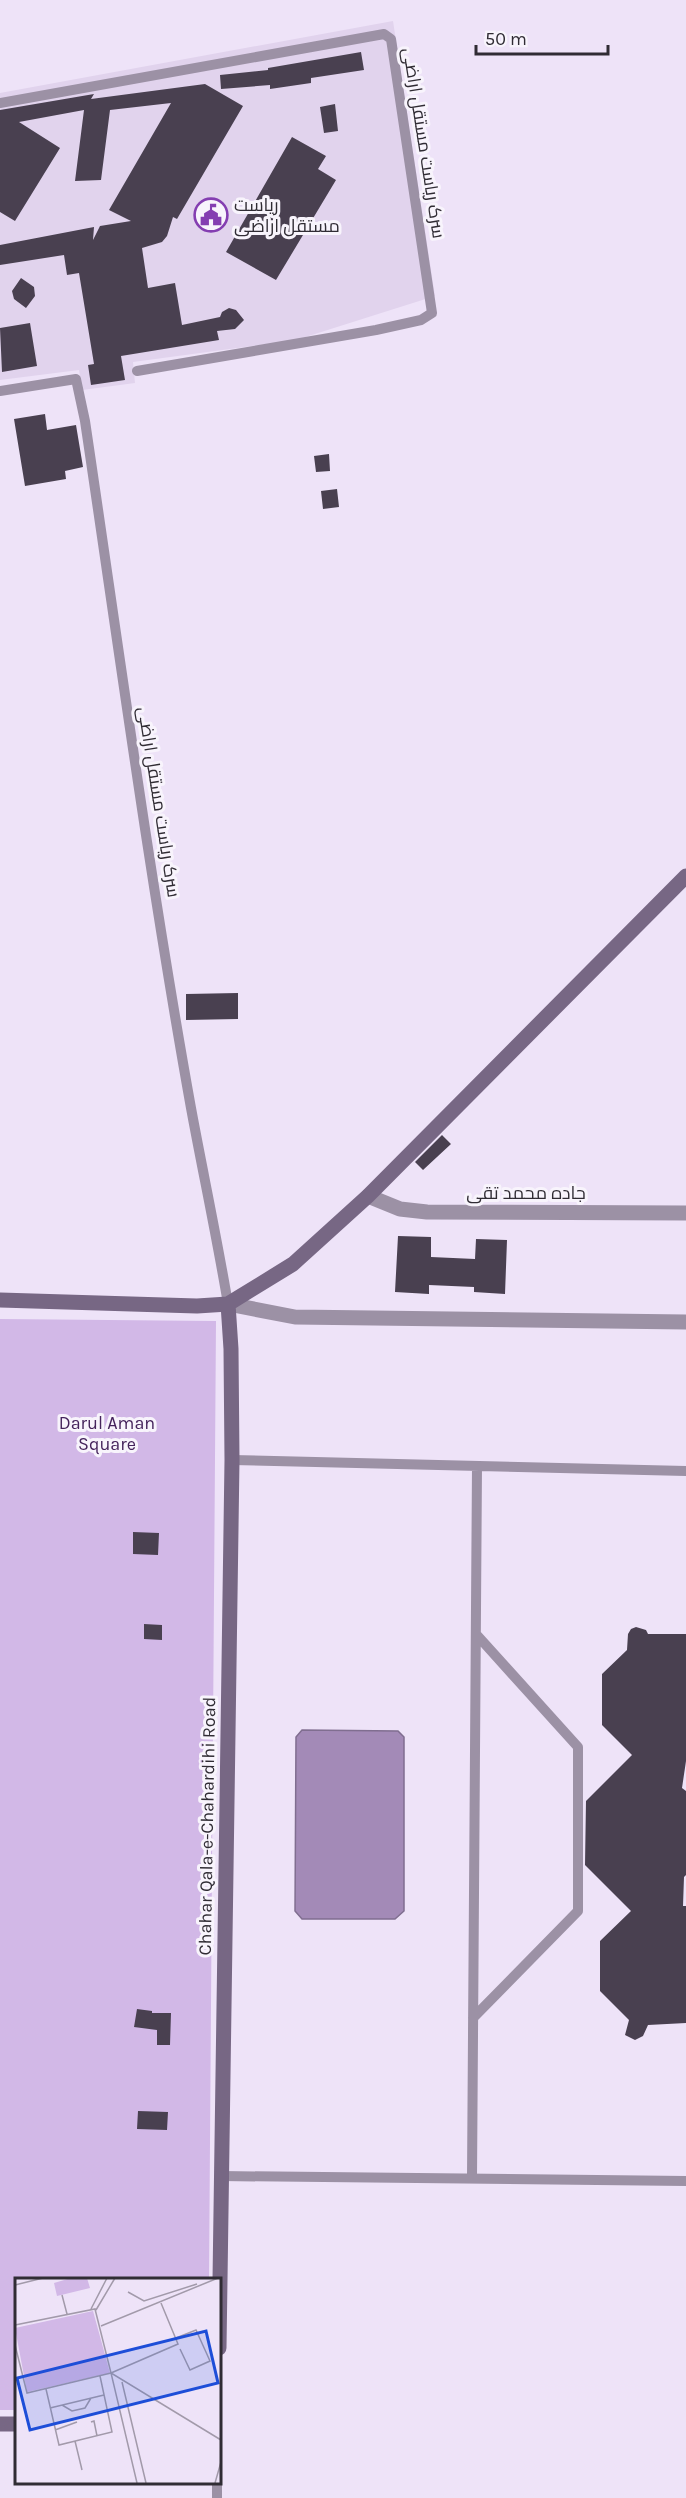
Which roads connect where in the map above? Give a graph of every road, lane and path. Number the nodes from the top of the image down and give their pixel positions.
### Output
1 (0, 104) edge
2 (137, 370) dead end
3 (0, 391) edge
4 (686, 876) edge
5 (368, 1196) junction
6 (686, 1213) edge
7 (0, 1300) edge
8 (228, 1304) junction
9 (686, 1322) edge
10 (232, 1460) junction
11 (477, 1466) junction
12 (686, 1472) edge
13 (476, 1634) junction
14 (473, 2018) junction
15 (221, 2176) junction
16 (472, 2178) junction
17 (686, 2181) edge
18 (220, 2278) edge

1 - 2 lane, سرک ریاست مستقل اراضی
3 - 8 lane, سرک ریاست مستقل اراضی
4 - 5 main road
5 - 6 street, جاده محمد تقی
5 - 8 main road
7 - 8 main road
8 - 9 street
8 - 10 main road, Chahar Qala-e-Chahardihi Road
10 - 11 lane
10 - 15 main road, Chahar Qala-e-Chahardihi Road
11 - 12 lane
11 - 13 lane
13 - 14 lane
13 - 14 lane
14 - 16 lane
15 - 16 lane
15 - 18 main road, Chahar Qala-e-Chahardihi Road
16 - 17 lane

